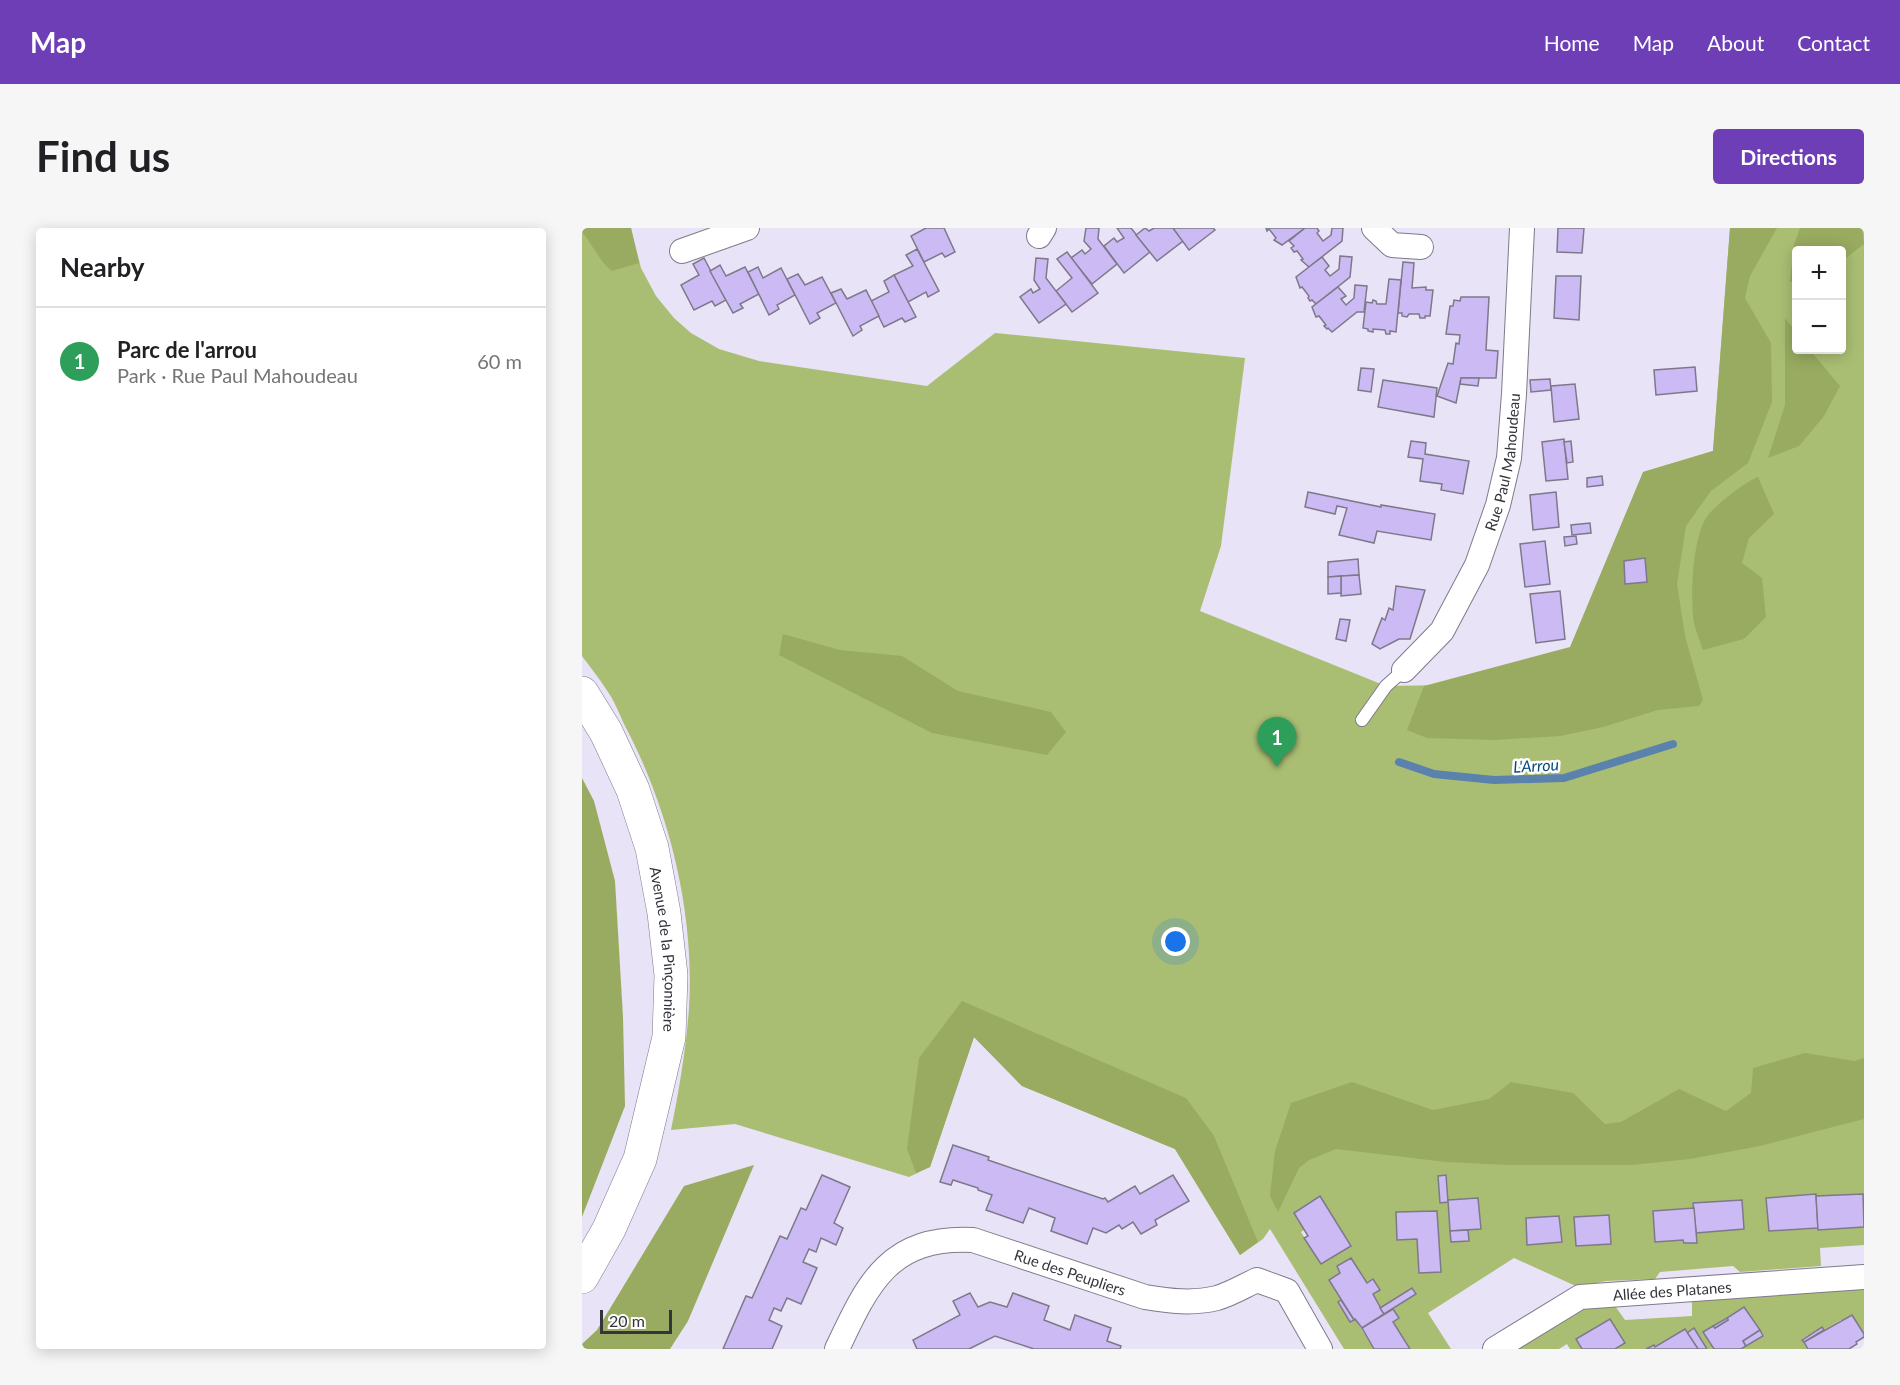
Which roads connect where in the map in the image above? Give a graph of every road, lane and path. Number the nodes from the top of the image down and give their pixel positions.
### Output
1 (747, 228) edge
2 (1374, 228) edge
3 (1522, 228) edge
4 (1421, 247) dead end
5 (682, 251) dead end
6 (1404, 670) joint
7 (582, 693) edge
8 (1362, 720) dead end
9 (582, 1276) edge
10 (1864, 1277) edge
11 (837, 1349) edge
12 (1320, 1349) edge
13 (1495, 1349) edge

1 - 5 street
2 - 4 street
3 - 6 street, Rue Paul Mahoudeau
6 - 8 lane
7 - 9 main road, Avenue de la Pinçonnière
10 - 13 street, Allée des Platanes
11 - 12 street, Rue des Peupliers

